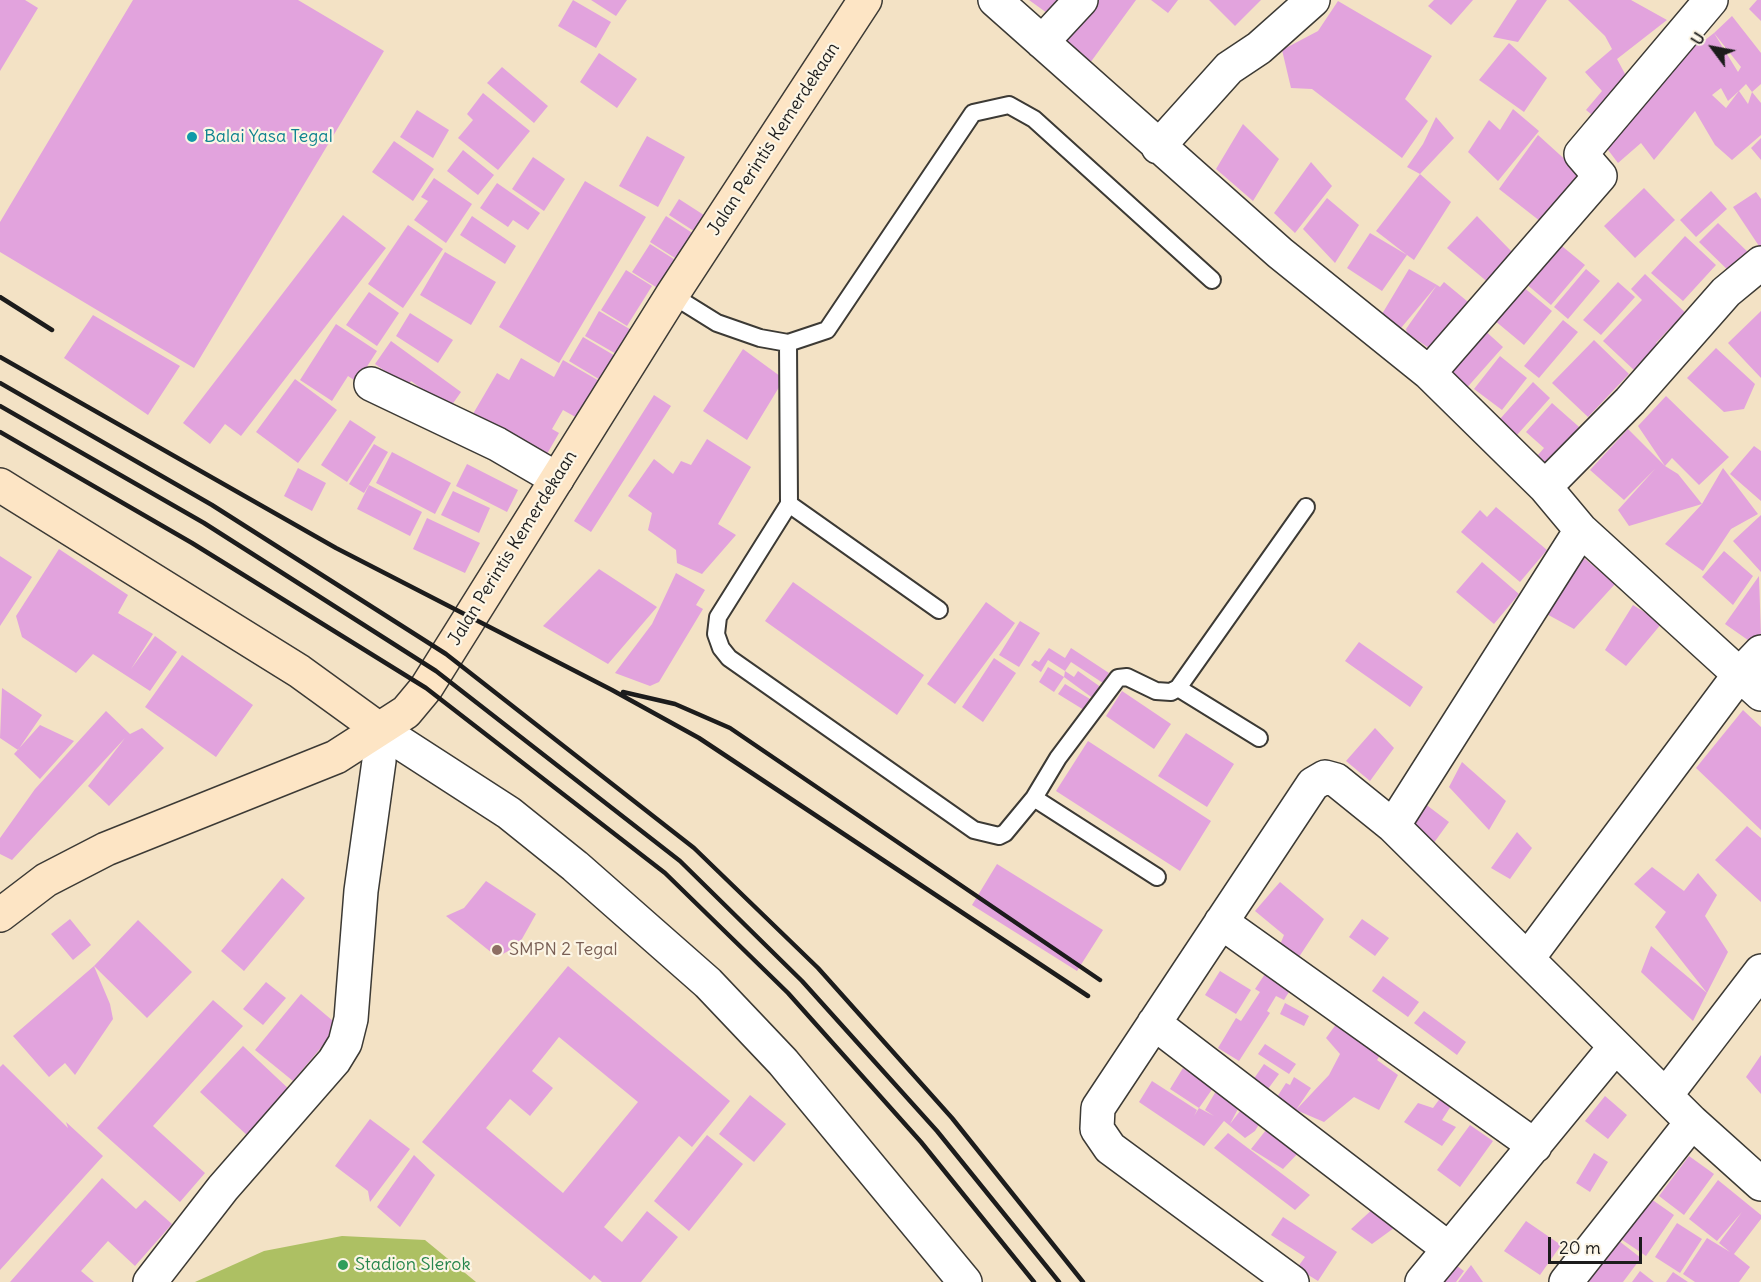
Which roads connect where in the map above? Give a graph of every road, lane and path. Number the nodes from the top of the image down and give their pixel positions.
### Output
1 (865, 0) edge
2 (994, 0) edge
3 (1081, 0) edge
4 (1312, 0) edge
5 (1711, 0) edge
6 (1042, 42) junction
7 (1158, 147) junction
8 (1761, 263) edge
9 (1212, 280) dead end
10 (672, 295) junction
11 (788, 343) junction
12 (1429, 373) junction
13 (371, 384) dead end
14 (557, 479) junction
15 (0, 485) edge
16 (1545, 487) junction
17 (789, 504) junction
18 (1306, 507) dead end
19 (1581, 530) junction
20 (939, 610) dead end
21 (1754, 674) edge
22 (1178, 688) junction
23 (379, 729) junction
24 (1259, 738) dead end
25 (1034, 798) junction
26 (1393, 826) junction
27 (1156, 877) dead end
28 (1, 912) edge
29 (1221, 922) junction
30 (1528, 958) junction
31 (1761, 971) edge
32 (1154, 1023) junction
33 (1615, 1047) junction
34 (1666, 1095) junction
35 (1692, 1122) junction
36 (1535, 1146) junction
37 (1761, 1184) edge
38 (1449, 1249) junction
39 (150, 1282) edge
40 (965, 1282) edge
41 (1292, 1282) edge
42 (1422, 1282) edge
43 (1566, 1282) edge

1 - 10 street, Jalan Perintis Kemerdekaan
2 - 6 street
3 - 6 street
4 - 7 street
5 - 12 street
6 - 7 street
7 - 12 street
8 - 16 street
9 - 11 lane
10 - 11 lane
10 - 14 street, Jalan Perintis Kemerdekaan
11 - 17 lane
12 - 16 street
13 - 14 street
14 - 23 street, Jalan Perintis Kemerdekaan
15 - 23 street
16 - 19 street
17 - 20 lane
17 - 25 lane
18 - 22 lane
19 - 21 street
19 - 26 street
21 - 30 street
22 - 24 lane
22 - 25 lane
23 - 28 street, Jalan Perintis Kemerdekaan
23 - 39 street
23 - 40 street
25 - 27 lane
26 - 29 street
26 - 30 street
29 - 32 street
29 - 36 street
30 - 33 street
31 - 34 street
32 - 38 street
32 - 41 street
33 - 34 street
33 - 36 street
34 - 35 street
35 - 37 street
35 - 43 street
36 - 38 street
38 - 42 street

